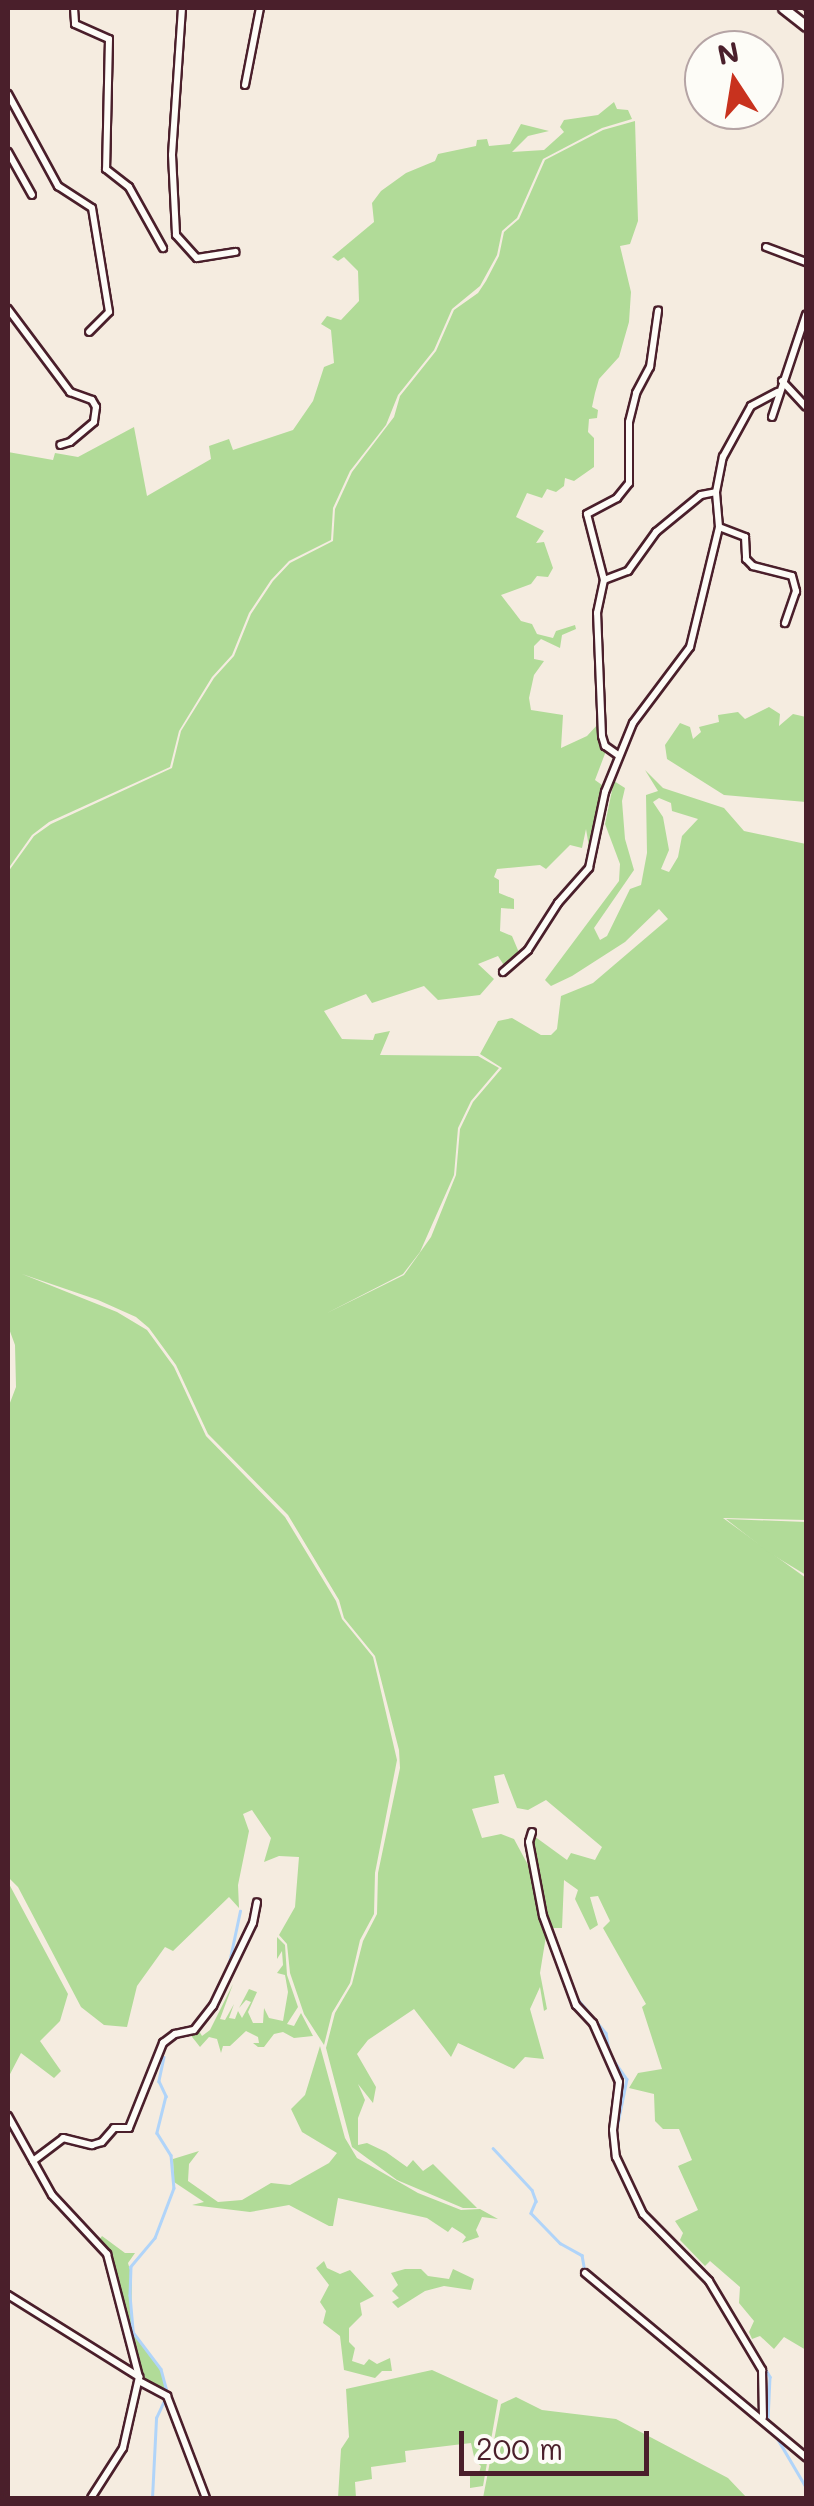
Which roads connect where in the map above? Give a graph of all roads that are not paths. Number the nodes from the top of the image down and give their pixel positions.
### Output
1 (74, 8) edge
2 (182, 8) edge
3 (260, 8) edge
4 (784, 8) edge
5 (806, 26) edge
6 (245, 85) dead end
7 (8, 94) edge
8 (8, 152) edge
9 (32, 195) dead end
10 (766, 247) dead end
11 (163, 248) dead end
12 (236, 252) dead end
13 (806, 262) edge
14 (8, 309) edge
15 (658, 311) dead end
16 (806, 314) edge
17 (90, 332) dead end
18 (782, 381) junction
19 (777, 392) junction
20 (806, 407) edge
21 (772, 417) dead end
22 (60, 445) dead end
23 (716, 492) junction
24 (719, 527) junction
25 (604, 580) junction
26 (786, 623) dead end
27 (618, 756) junction
28 (503, 972) dead end
29 (532, 1832) dead end
30 (257, 1902) dead end
31 (8, 2116) edge
32 (38, 2157) junction
33 (585, 2272) dead end
34 (8, 2295) edge
35 (139, 2379) junction
36 (762, 2417) junction
37 (806, 2457) edge
38 (90, 2498) edge
39 (206, 2498) edge

1 - 11 street
2 - 12 street
3 - 6 street
4 - 5 main road
7 - 17 street
8 - 9 street
10 - 13 street
14 - 22 street
15 - 25 street
16 - 18 street
18 - 19 street
18 - 20 street
19 - 21 street
19 - 23 street
23 - 24 street
23 - 25 street
24 - 26 street
24 - 27 street
25 - 27 street
27 - 28 street
29 - 36 street
30 - 32 street
31 - 32 street
32 - 35 street
33 - 36 street
34 - 35 street
35 - 38 street
35 - 39 street
36 - 37 street

